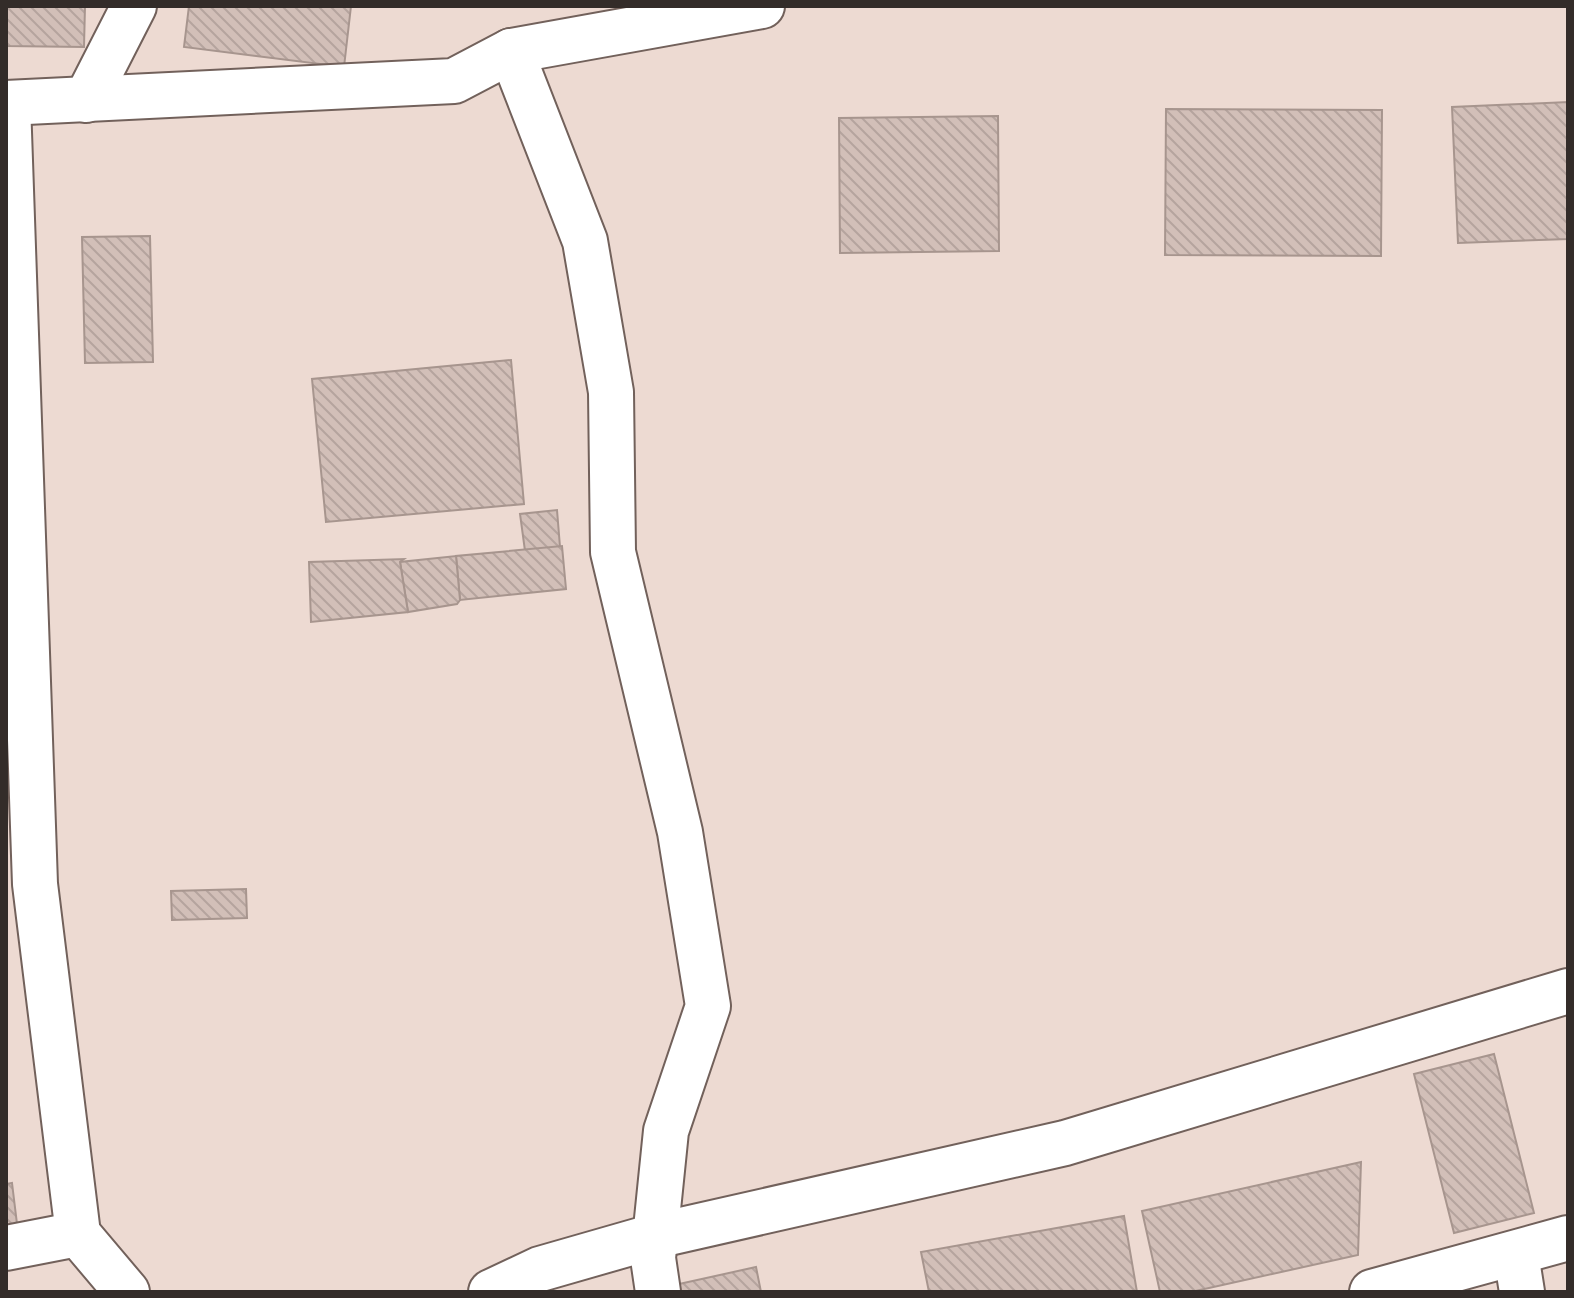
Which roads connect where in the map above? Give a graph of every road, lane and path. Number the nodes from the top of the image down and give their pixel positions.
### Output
1 (134, 6) edge
2 (762, 6) edge
3 (511, 51) junction
4 (86, 100) junction
5 (7, 103) edge
6 (1568, 991) edge
7 (78, 1234) junction
8 (655, 1236) junction
9 (1568, 1238) edge
10 (6, 1248) edge
11 (1519, 1273) edge
12 (127, 1292) edge
13 (491, 1292) edge
14 (658, 1292) edge
15 (1372, 1292) edge

1 - 4 street
2 - 3 street
3 - 4 street
3 - 8 street
4 - 5 street
5 - 7 street
6 - 8 street
7 - 10 street
7 - 12 street
8 - 13 street
8 - 14 street
9 - 11 street
11 - 15 street

